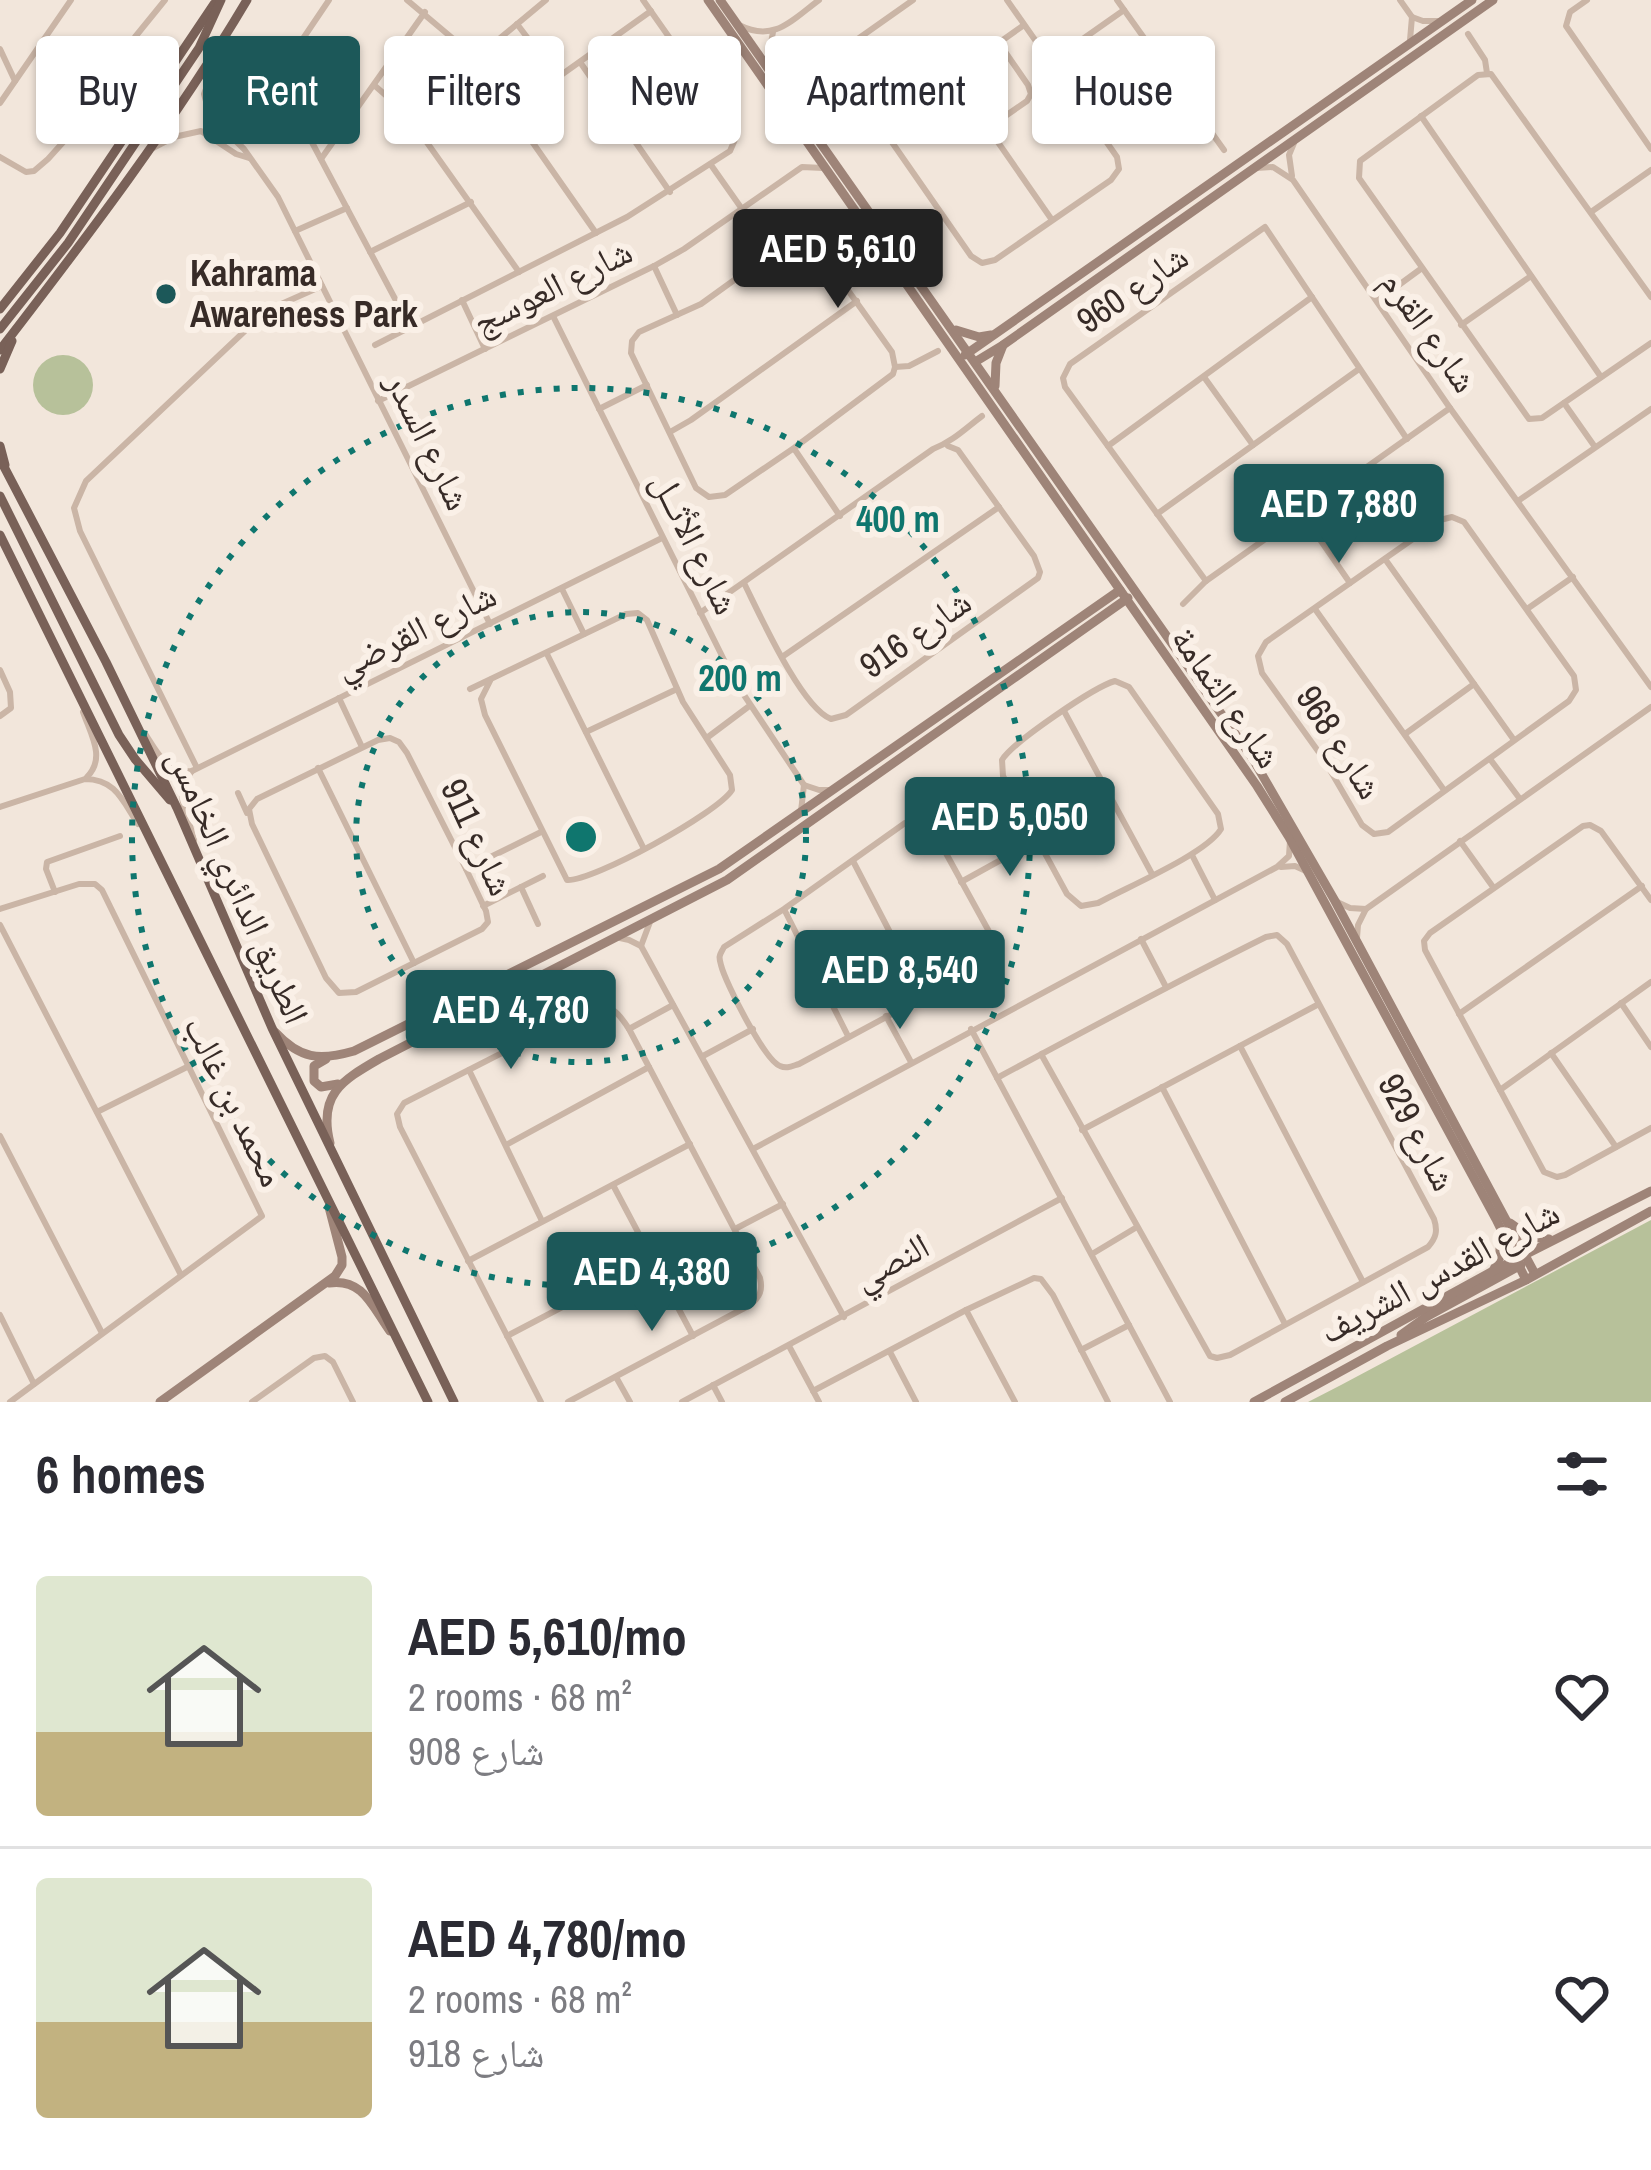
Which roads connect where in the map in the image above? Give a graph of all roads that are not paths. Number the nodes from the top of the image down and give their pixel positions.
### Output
1 (71, 0) edge
2 (165, 0) edge
3 (219, 0) edge
4 (246, 0) edge
5 (329, 0) edge
6 (407, 0) edge
7 (643, 0) edge
8 (708, 0) edge
9 (720, 0) edge
10 (819, 0) edge
11 (913, 0) edge
12 (1006, 0) edge
13 (1117, 0) edge
14 (1400, 0) edge
15 (1472, 0) edge
16 (1493, 0) edge
17 (1587, 0) edge
18 (540, 2) edge
19 (1124, 10) junction
20 (651, 11) junction
21 (425, 12) junction
22 (1412, 17) junction
23 (1446, 18) junction
24 (737, 23) junction
25 (517, 24) junction
26 (1024, 25) junction
27 (773, 32) junction
28 (1468, 34) dead end
29 (226, 36) edge
30 (305, 36) edge
31 (451, 36) edge
32 (503, 36) edge
33 (526, 36) edge
34 (772, 36) edge
35 (862, 36) edge
36 (1032, 36) edge
37 (1087, 36) edge
38 (1008, 37) edge
39 (1409, 44) junction
40 (0, 49) edge
41 (1008, 56) edge
42 (580, 62) junction
43 (765, 64) edge
44 (203, 73) edge
45 (564, 74) edge
46 (1491, 75) junction
47 (15, 81) junction
48 (765, 82) edge
49 (374, 85) junction
50 (0, 103) edge
51 (1008, 114) edge
52 (1421, 116) junction
53 (1299, 136) junction
54 (239, 144) edge
55 (313, 144) edge
56 (534, 144) edge
57 (808, 144) edge
58 (809, 144) edge
59 (821, 144) edge
60 (891, 144) edge
61 (999, 144) edge
62 (1108, 144) edge
63 (150, 149) junction
64 (1651, 149) edge
65 (1224, 150) dead end
66 (0, 157) edge
67 (249, 158) junction
68 (321, 159) junction
69 (711, 165) junction
70 (802, 167) junction
71 (827, 169) junction
72 (1253, 169) junction
73 (1651, 170) edge
74 (1293, 180) junction
75 (670, 192) junction
76 (471, 202) junction
77 (346, 208) junction
78 (742, 209) junction
79 (1591, 212) junction
80 (1052, 220) junction
81 (296, 231) junction
82 (596, 233) junction
83 (370, 252) junction
84 (654, 266) junction
85 (1422, 268) junction
86 (519, 272) junction
87 (1532, 276) junction
88 (22, 283) junction
89 (322, 286) junction
90 (0, 297) edge
91 (1312, 297) junction
92 (1651, 297) edge
93 (462, 300) junction
94 (857, 301) junction
95 (1377, 301) junction
96 (0, 309) edge
97 (677, 315) junction
98 (553, 316) junction
99 (1461, 325) junction
100 (410, 327) junction
101 (950, 327) junction
102 (0, 329) edge
103 (16, 329) junction
104 (997, 334) junction
105 (1651, 343) edge
106 (375, 345) dead end
107 (1003, 345) junction
108 (485, 349) junction
109 (0, 350) edge
110 (938, 351) dead end
111 (967, 360) junction
112 (895, 367) junction
113 (1359, 368) junction
114 (0, 369) edge
115 (1204, 376) junction
116 (1601, 376) junction
117 (647, 385) junction
118 (996, 391) junction
119 (379, 401) junction
120 (1564, 403) junction
121 (1450, 408) junction
122 (599, 409) junction
123 (1651, 409) edge
124 (982, 416) dead end
125 (670, 432) junction
126 (1407, 439) junction
127 (1253, 445) junction
128 (0, 446) edge
129 (948, 446) junction
130 (1108, 446) junction
131 (1595, 447) junction
132 (794, 448) junction
133 (0, 459) edge
134 (8, 476) junction
135 (0, 496) edge
136 (1518, 502) junction
137 (999, 507) junction
138 (1157, 514) junction
139 (1303, 515) junction
140 (840, 516) junction
141 (0, 535) edge
142 (662, 538) junction
143 (1385, 559) junction
144 (1104, 567) junction
145 (1574, 578) junction
146 (1206, 581) junction
147 (1350, 583) junction
148 (744, 584) junction
149 (562, 588) junction
150 (1129, 594) junction
151 (1183, 604) dead end
152 (1101, 609) junction
153 (1315, 609) junction
154 (1527, 609) junction
155 (700, 613) junction
156 (1141, 619) junction
157 (490, 624) junction
158 (584, 634) junction
159 (546, 652) junction
160 (782, 657) junction
161 (0, 670) edge
162 (491, 679) junction
163 (1474, 685) junction
164 (1651, 687) edge
165 (470, 689) dead end
166 (677, 689) junction
167 (76, 690) junction
168 (340, 698) junction
169 (749, 706) junction
170 (128, 707) junction
171 (1651, 707) edge
172 (1064, 711) junction
173 (0, 716) edge
174 (586, 732) junction
175 (1405, 734) junction
176 (708, 737) junction
177 (1514, 740) junction
178 (362, 747) junction
179 (1490, 758) junction
180 (318, 768) junction
181 (194, 769) junction
182 (85, 779) junction
183 (804, 785) junction
184 (835, 790) junction
185 (1444, 790) junction
186 (238, 793) dead end
187 (1520, 800) junction
188 (0, 807) edge
189 (177, 808) junction
190 (801, 814) junction
191 (249, 816) junction
192 (542, 832) junction
193 (120, 836) dead end
194 (1289, 837) junction
195 (1037, 840) junction
196 (1460, 841) junction
197 (152, 844) junction
198 (644, 849) junction
199 (1191, 854) junction
200 (853, 860) junction
201 (200, 865) junction
202 (1277, 867) junction
203 (466, 868) junction
204 (1308, 872) junction
205 (1152, 874) junction
206 (543, 876) dead end
207 (962, 882) junction
208 (1642, 886) junction
209 (520, 887) junction
210 (1493, 887) junction
211 (55, 892) junction
212 (1651, 899) edge
213 (1215, 900) junction
214 (1335, 901) junction
215 (483, 906) junction
216 (0, 909) edge
217 (784, 909) junction
218 (1366, 909) junction
219 (650, 920) junction
220 (0, 925) edge
221 (538, 925) dead end
222 (616, 938) junction
223 (1141, 940) junction
224 (1358, 943) junction
225 (641, 946) junction
226 (414, 963) junction
227 (1651, 982) edge
228 (1166, 987) junction
229 (922, 996) junction
230 (1621, 1003) junction
231 (674, 1004) junction
232 (1318, 1004) junction
233 (1459, 1014) junction
234 (886, 1016) junction
235 (272, 1028) junction
236 (628, 1029) junction
237 (753, 1029) junction
238 (971, 1030) junction
239 (848, 1036) junction
240 (1239, 1046) junction
241 (1651, 1046) edge
242 (1552, 1053) junction
243 (1041, 1054) junction
244 (703, 1056) junction
245 (333, 1057) junction
246 (911, 1062) junction
247 (649, 1066) junction
248 (187, 1067) junction
249 (469, 1070) junction
250 (997, 1078) junction
251 (343, 1082) junction
252 (1162, 1087) junction
253 (1500, 1090) junction
254 (97, 1112) junction
255 (1651, 1128) edge
256 (1082, 1130) junction
257 (0, 1136) edge
258 (690, 1144) junction
259 (506, 1145) junction
260 (1616, 1147) junction
261 (753, 1149) junction
262 (335, 1160) junction
263 (613, 1184) junction
264 (1651, 1190) edge
265 (325, 1192) junction
266 (1062, 1198) junction
267 (783, 1204) junction
268 (1651, 1211) edge
269 (1501, 1219) junction
270 (542, 1221) junction
271 (1138, 1228) junction
272 (735, 1229) junction
273 (1554, 1239) junction
274 (1092, 1254) junction
275 (652, 1260) junction
276 (1520, 1260) junction
277 (467, 1261) junction
278 (1493, 1271) junction
279 (182, 1275) junction
280 (1530, 1277) junction
281 (1364, 1282) junction
282 (329, 1283) junction
283 (966, 1310) junction
284 (0, 1316) edge
285 (844, 1317) junction
286 (1130, 1324) junction
287 (1285, 1324) junction
288 (102, 1333) junction
289 (692, 1336) junction
290 (506, 1337) junction
291 (790, 1346) junction
292 (1387, 1346) junction
293 (402, 1348) junction
294 (1081, 1350) junction
295 (889, 1351) junction
296 (616, 1377) junction
297 (34, 1384) junction
298 (713, 1385) junction
299 (813, 1391) junction
300 (10, 1402) edge
301 (160, 1402) edge
302 (252, 1402) edge
303 (353, 1402) edge
304 (428, 1402) edge
305 (454, 1402) edge
306 (542, 1402) edge
307 (568, 1402) edge
308 (629, 1402) edge
309 (682, 1402) edge
310 (722, 1402) edge
311 (819, 1402) edge
312 (916, 1402) edge
313 (1015, 1402) edge
314 (1108, 1402) edge
315 (1171, 1402) edge
316 (1254, 1402) edge
317 (1285, 1402) edge

1 - 47 street
2 - 66 street
3 - 88 main road
3 - 102 main road
4 - 29 main road
5 - 30 street
6 - 21 street
7 - 20 street
8 - 48 street, شارع الثمامة
9 - 24 street, شارع الثمامة
10 - 27 street
11 - 35 street
12 - 26 street
13 - 19 street
14 - 22 street
15 - 23 street
16 - 53 street
17 - 64 street
18 - 25 street
19 - 37 street
19 - 65 street
20 - 42 street
20 - 69 street
21 - 31 street
21 - 49 street
22 - 23 street
22 - 39 street
23 - 39 street
24 - 27 street
24 - 43 street, شارع الثمامة
25 - 32 street
25 - 33 street
26 - 36 street
26 - 38 street
27 - 34 street
28 - 46 street
39 - 104 street
40 - 47 street
41 - 51 street
42 - 45 street
42 - 75 street
44 - 63 main road
46 - 52 street
46 - 79 street
47 - 50 street
49 - 68 street
49 - 76 street
52 - 85 street
52 - 87 street
53 - 72 street
53 - 74 street
54 - 67 street, شارع السدر
55 - 68 street
56 - 82 street
57 - 70 street
58 - 71 street, شارع الثمامة
59 - 101 street, شارع الثمامة
60 - 80 street
61 - 80 street
62 - 80 street
63 - 67 street, شارع السدر
63 - 103 main road
67 - 81 street, شارع السدر
68 - 77 street
69 - 75 street
69 - 78 street
70 - 71 street
70 - 78 street, شارع العوسج
71 - 111 street, شارع الثمامة
72 - 74 street
72 - 107 street
73 - 79 street
74 - 95 street, شارع القرم
75 - 82 street
76 - 83 street
76 - 86 street
77 - 81 street
77 - 83 street
78 - 84 street, شارع العوسج
79 - 92 street
81 - 89 street, شارع السدر
82 - 86 street
83 - 100 street
84 - 97 street
84 - 98 street, شارع العوسج
85 - 95 street
85 - 99 street
86 - 93 street
87 - 99 street
87 - 116 street
88 - 90 main road
88 - 96 main road
89 - 119 street, شارع السدر
89 - 181 street
91 - 113 street
91 - 115 street
91 - 130 street, شارع 960
93 - 100 street
93 - 108 street
94 - 97 street
94 - 112 street
94 - 125 street
95 - 121 street, شارع القرم
97 - 117 street
98 - 108 street, شارع العوسج
98 - 122 street, شارع الأثــل
99 - 120 street
100 - 106 street
101 - 104 street
101 - 111 street, شارع الثمامة
103 - 109 main road
103 - 114 main road
104 - 111 street
105 - 116 street
107 - 111 street
107 - 118 street
108 - 119 street, شارع العوسج
110 - 112 street
111 - 118 street, شارع الثمامة
111 - 144 street, شارع الثمامة
112 - 132 street
113 - 126 street
113 - 127 street
115 - 127 street
115 - 130 street
116 - 120 street
117 - 122 street
117 - 125 street
118 - 150 street, شارع الثمامة
119 - 157 street, شارع السدر
120 - 131 street
121 - 126 street
121 - 136 street, شارع القرم
122 - 142 street, شارع الأثــل
123 - 131 street
124 - 129 street
125 - 132 street
126 - 139 street
127 - 138 street
128 - 134 main road
129 - 137 street
129 - 140 street
130 - 138 street, شارع 960
131 - 136 street
132 - 140 street
133 - 134 main road, الطريق الدائري الخامس
134 - 170 main road, الطريق الدائري الخامس
135 - 189 main road
136 - 145 street, شارع القرم
137 - 160 street
137 - 160 street, شارع 916
138 - 146 street, شارع 960
139 - 146 street
139 - 147 street
140 - 148 street
141 - 167 main road, الطريق الدائري الخامس
142 - 149 street, شارع القرضي
142 - 155 street, شارع الأثــل
143 - 147 street, شارع 968
143 - 154 street, شارع 968
143 - 163 street
144 - 150 street, شارع الثمامة
144 - 152 street
145 - 154 street
145 - 164 street, شارع القرم
146 - 151 street
147 - 153 street, شارع 968
148 - 155 street
148 - 160 street, شارع 916
149 - 157 street, شارع القرضي
149 - 158 street
150 - 152 street
150 - 156 street, شارع الثمامة
150 - 214 street, شارع الثمامة
152 - 156 street
152 - 184 street
152 - 219 street
153 - 175 street
153 - 185 street, شارع 968
154 - 177 street, شارع 968
155 - 169 street, شارع الأثــل
156 - 194 street, شارع الثمامة
157 - 168 street, شارع القرضي
158 - 159 street
158 - 166 street
159 - 162 street
159 - 174 street
161 - 173 street
162 - 165 street
162 - 192 street
163 - 175 street
163 - 177 street
166 - 174 street
166 - 176 street
167 - 182 street
167 - 197 main road, الطريق الدائري الخامس
168 - 178 street
168 - 181 street, شارع القرضي
169 - 176 street
169 - 183 street, شارع الأثــل
170 - 181 street
170 - 189 main road, الطريق الدائري الخامس
171 - 187 street
172 - 195 street
172 - 199 street
172 - 205 street
174 - 198 street
175 - 185 street
176 - 198 street
177 - 179 street, شارع 968
178 - 180 street
178 - 203 street, شارع 911
179 - 185 street, شارع 968
179 - 187 street
180 - 191 street
180 - 226 street
181 - 201 street
182 - 188 street
182 - 197 street
183 - 184 street
183 - 190 street
184 - 190 street
186 - 191 street, شارع 911
187 - 196 street
189 - 201 main road, الطريق الدائري الخامس
190 - 245 street
191 - 226 street, شارع 911
192 - 198 street
192 - 203 street
193 - 211 street
194 - 202 street
194 - 204 street, شارع الثمامة
195 - 205 street
195 - 207 street
196 - 210 street
196 - 218 street
197 - 265 main road, الطريق الدائري الخامس
199 - 205 street
199 - 213 street
200 - 207 street
200 - 217 street
200 - 229 street
201 - 235 main road, الطريق الدائري الخامس
202 - 204 street
202 - 213 street
203 - 215 street, شارع 911
204 - 269 street, شارع الثمامة
206 - 209 street
207 - 229 street
208 - 210 street
208 - 212 street
208 - 233 street
209 - 215 street
209 - 221 street
210 - 233 street
211 - 216 street, محمد بن غالب
211 - 248 street, محمد بن غالب
213 - 223 street
214 - 218 street
214 - 224 street, شارع الثمامة
215 - 226 street, شارع 911
217 - 237 street
217 - 239 street
218 - 224 street
219 - 222 street
219 - 225 street
220 - 254 street
222 - 225 street
222 - 251 street
223 - 228 street
223 - 238 street
224 - 269 street, شارع الثمامة
225 - 231 street
227 - 230 street
228 - 232 street, شارع 929
228 - 243 street, شارع 929
229 - 234 street
230 - 241 street
230 - 242 street
231 - 236 street
231 - 244 street
232 - 240 street
232 - 281 street, شارع 929
233 - 253 street
234 - 239 street
234 - 246 street
235 - 245 street
235 - 262 main road, الطريق الدائري الخامس
236 - 247 street
236 - 249 street
237 - 239 street
237 - 244 street
238 - 246 street
238 - 250 street
240 - 252 street
240 - 281 street
242 - 253 street
242 - 260 street
243 - 250 street, شارع 929
243 - 256 street, شارع 929
244 - 261 street
245 - 251 street
246 - 261 street
247 - 258 street
247 - 259 street
248 - 254 street
248 - 279 street, محمد بن غالب
249 - 259 street
249 - 277 street
250 - 266 street
251 - 262 street
252 - 256 street
252 - 287 street
253 - 260 street
254 - 279 street
255 - 260 street
256 - 271 street, شارع 929
257 - 288 street
258 - 263 street
258 - 272 street
259 - 270 street
261 - 267 street
262 - 305 main road, الطريق الدائري الخامس
263 - 270 street
263 - 275 street
264 - 273 street, شارع القدس الشريف
265 - 282 street
265 - 293 main road, الطريق الدائري الخامس
266 - 274 street
266 - 285 street, النصي
267 - 272 street
267 - 285 street
268 - 280 street, شارع القدس الشريف
269 - 273 street
269 - 276 street, شارع الثمامة
269 - 278 street
270 - 277 street
271 - 274 street
271 - 287 street, شارع 929
272 - 289 street
273 - 276 street, شارع القدس الشريف
274 - 286 street
275 - 289 street
275 - 290 street
276 - 278 street, شارع القدس الشريف
276 - 280 street, شارع الثمامة
276 - 292 street
277 - 290 street
278 - 316 street, شارع القدس الشريف
279 - 288 street, محمد بن غالب
280 - 292 street, شارع القدس الشريف
281 - 287 street, شارع 929
282 - 293 street
282 - 301 street
283 - 294 street
283 - 295 street
283 - 313 street
284 - 297 street
285 - 291 street, النصي
286 - 294 street
286 - 315 street
288 - 297 street, محمد بن غالب
289 - 296 street
290 - 306 street
291 - 298 street, النصي
291 - 299 street
292 - 317 street, شارع القدس الشريف
293 - 304 main road, الطريق الدائري الخامس
294 - 314 street
295 - 299 street
295 - 312 street
296 - 307 street
296 - 308 street
297 - 300 street, محمد بن غالب
298 - 309 street, النصي
298 - 310 street
299 - 311 street
302 - 303 street

